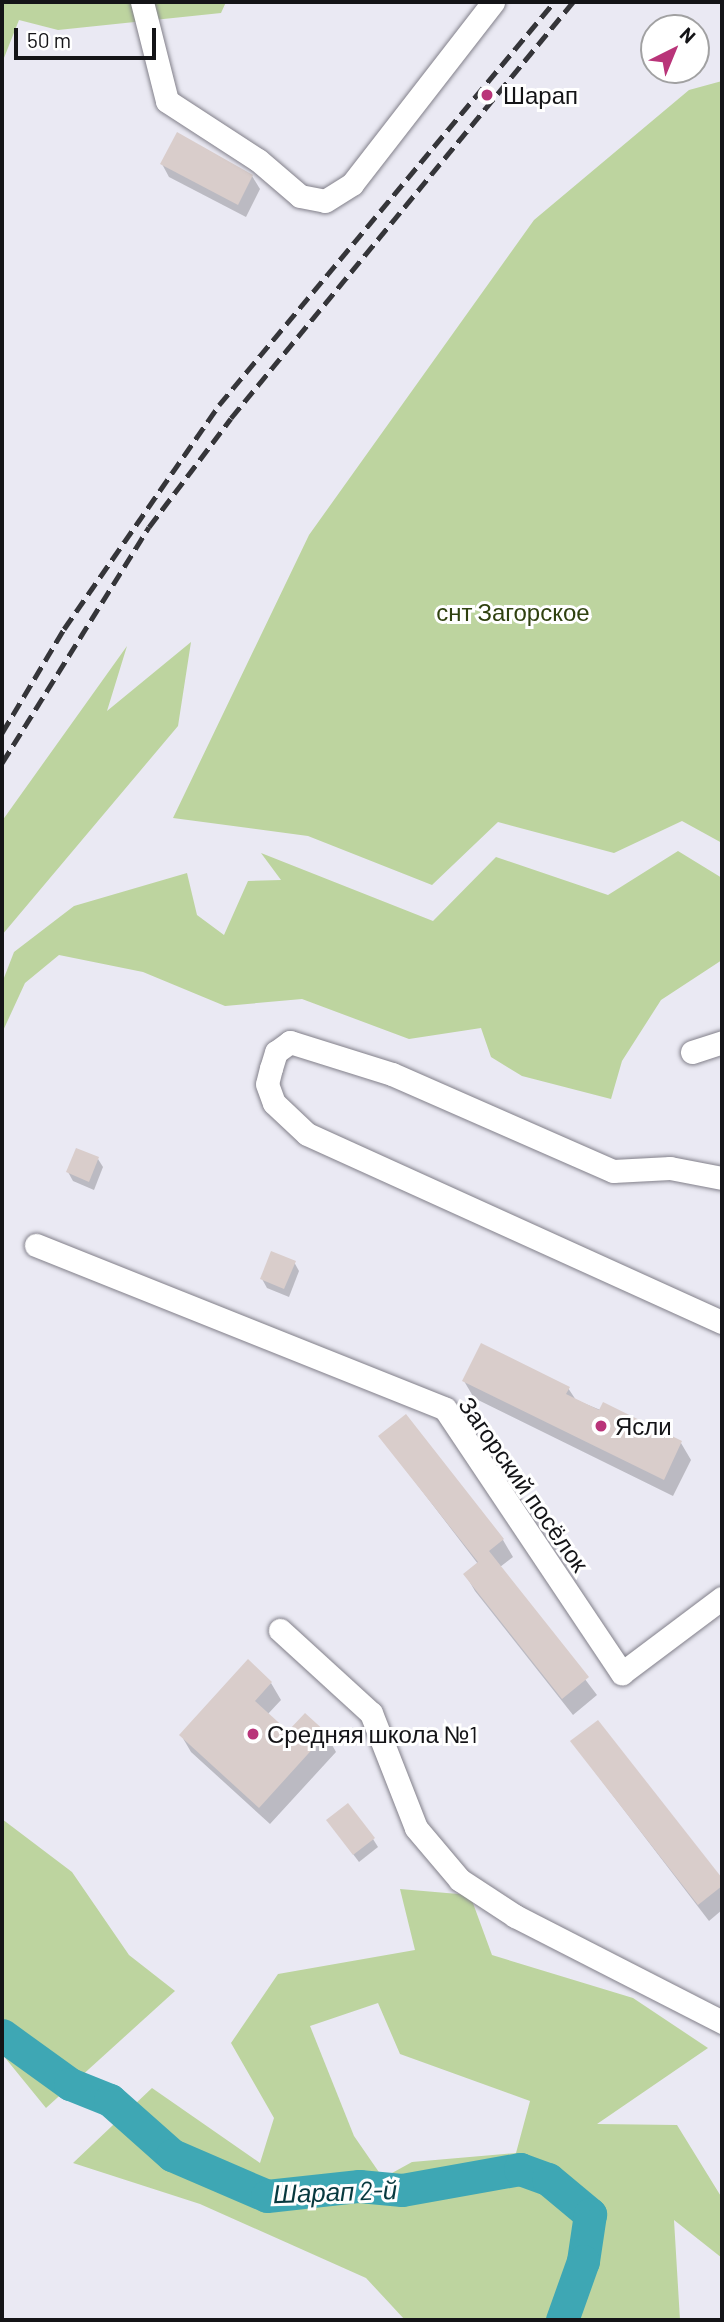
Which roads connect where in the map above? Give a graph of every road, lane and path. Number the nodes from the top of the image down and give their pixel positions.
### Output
1 (142, 2) edge
2 (492, 2) edge
3 (722, 1042) edge
4 (692, 1052) dead end
5 (722, 1178) edge
6 (36, 1245) dead end
7 (722, 1322) edge
8 (722, 1598) edge
9 (280, 1630) dead end
10 (722, 2022) edge

1 - 2 street
3 - 4 street
5 - 7 street
6 - 8 street, Загорский посёлок
9 - 10 street

